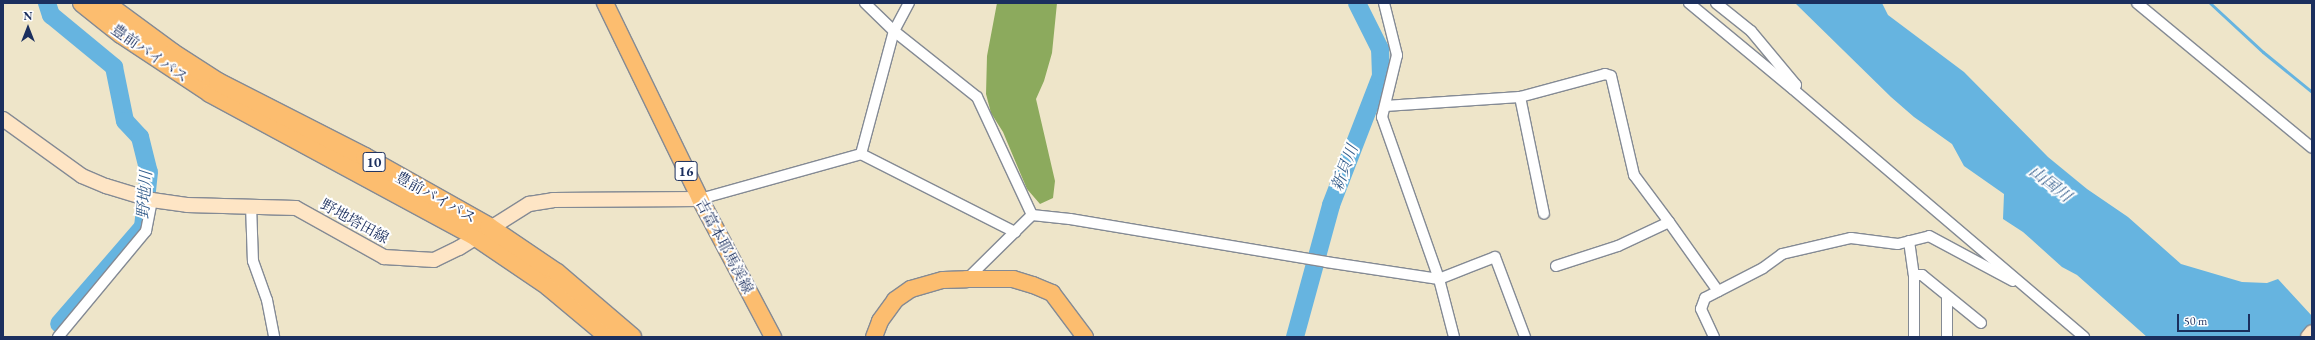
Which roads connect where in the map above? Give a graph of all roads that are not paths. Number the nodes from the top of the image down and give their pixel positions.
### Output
1 (82, 3) edge
2 (105, 3) edge
3 (605, 3) edge
4 (865, 3) edge
5 (909, 3) edge
6 (1384, 3) edge
7 (1689, 3) edge
8 (1716, 3) edge
9 (2137, 3) edge
10 (894, 31) junction
11 (1794, 90) junction
12 (1520, 98) junction
13 (1385, 106) junction
14 (3, 119) edge
15 (2312, 148) edge
16 (861, 154) junction
17 (700, 199) junction
18 (152, 200) junction
19 (251, 205) junction
20 (1544, 214) dead end
21 (1032, 215) junction
22 (1669, 222) junction
23 (482, 232) junction
24 (1014, 232) junction
25 (1909, 241) junction
26 (1556, 266) dead end
27 (1914, 275) junction
28 (967, 279) junction
29 (1439, 279) junction
30 (2017, 279) junction
31 (1718, 291) junction
32 (1947, 296) junction
33 (1981, 323) dead end
34 (2312, 332) edge
35 (58, 337) edge
36 (274, 337) edge
37 (609, 337) edge
38 (632, 337) edge
39 (773, 337) edge
40 (874, 337) edge
41 (1085, 337) edge
42 (1454, 337) edge
43 (1525, 337) edge
44 (1714, 337) edge
45 (1914, 337) edge
46 (1947, 337) edge
47 (2084, 337) edge
48 (2308, 337) edge

1 - 23 highway, 豊前バイパス / 10
2 - 23 highway, 豊前バイパス / 10
3 - 17 main road, 吉富本耶馬渓線 / 16
4 - 10 street
5 - 10 street
6 - 13 street
7 - 11 street
8 - 11 street
9 - 15 street
10 - 16 street
10 - 21 street
11 - 30 street
12 - 13 street
12 - 20 street
12 - 22 street
13 - 29 street
14 - 18 main road, 野地塔田線
16 - 17 street
16 - 24 street
17 - 23 main road, 野地塔田線
17 - 39 main road, 吉富本耶馬渓線 / 16
18 - 19 main road, 野地塔田線
18 - 35 street
19 - 23 main road, 野地塔田線
19 - 36 street
21 - 24 street
21 - 29 street
22 - 26 street
22 - 31 street
23 - 37 highway, 豊前バイパス / 10
23 - 38 highway, 豊前バイパス / 10
24 - 28 street
25 - 27 street
25 - 30 street
25 - 31 street
27 - 32 street
27 - 45 street
28 - 40 main road
28 - 41 main road
29 - 42 street
29 - 43 street
30 - 47 street
31 - 44 street
32 - 33 street
32 - 46 street
34 - 48 main road

